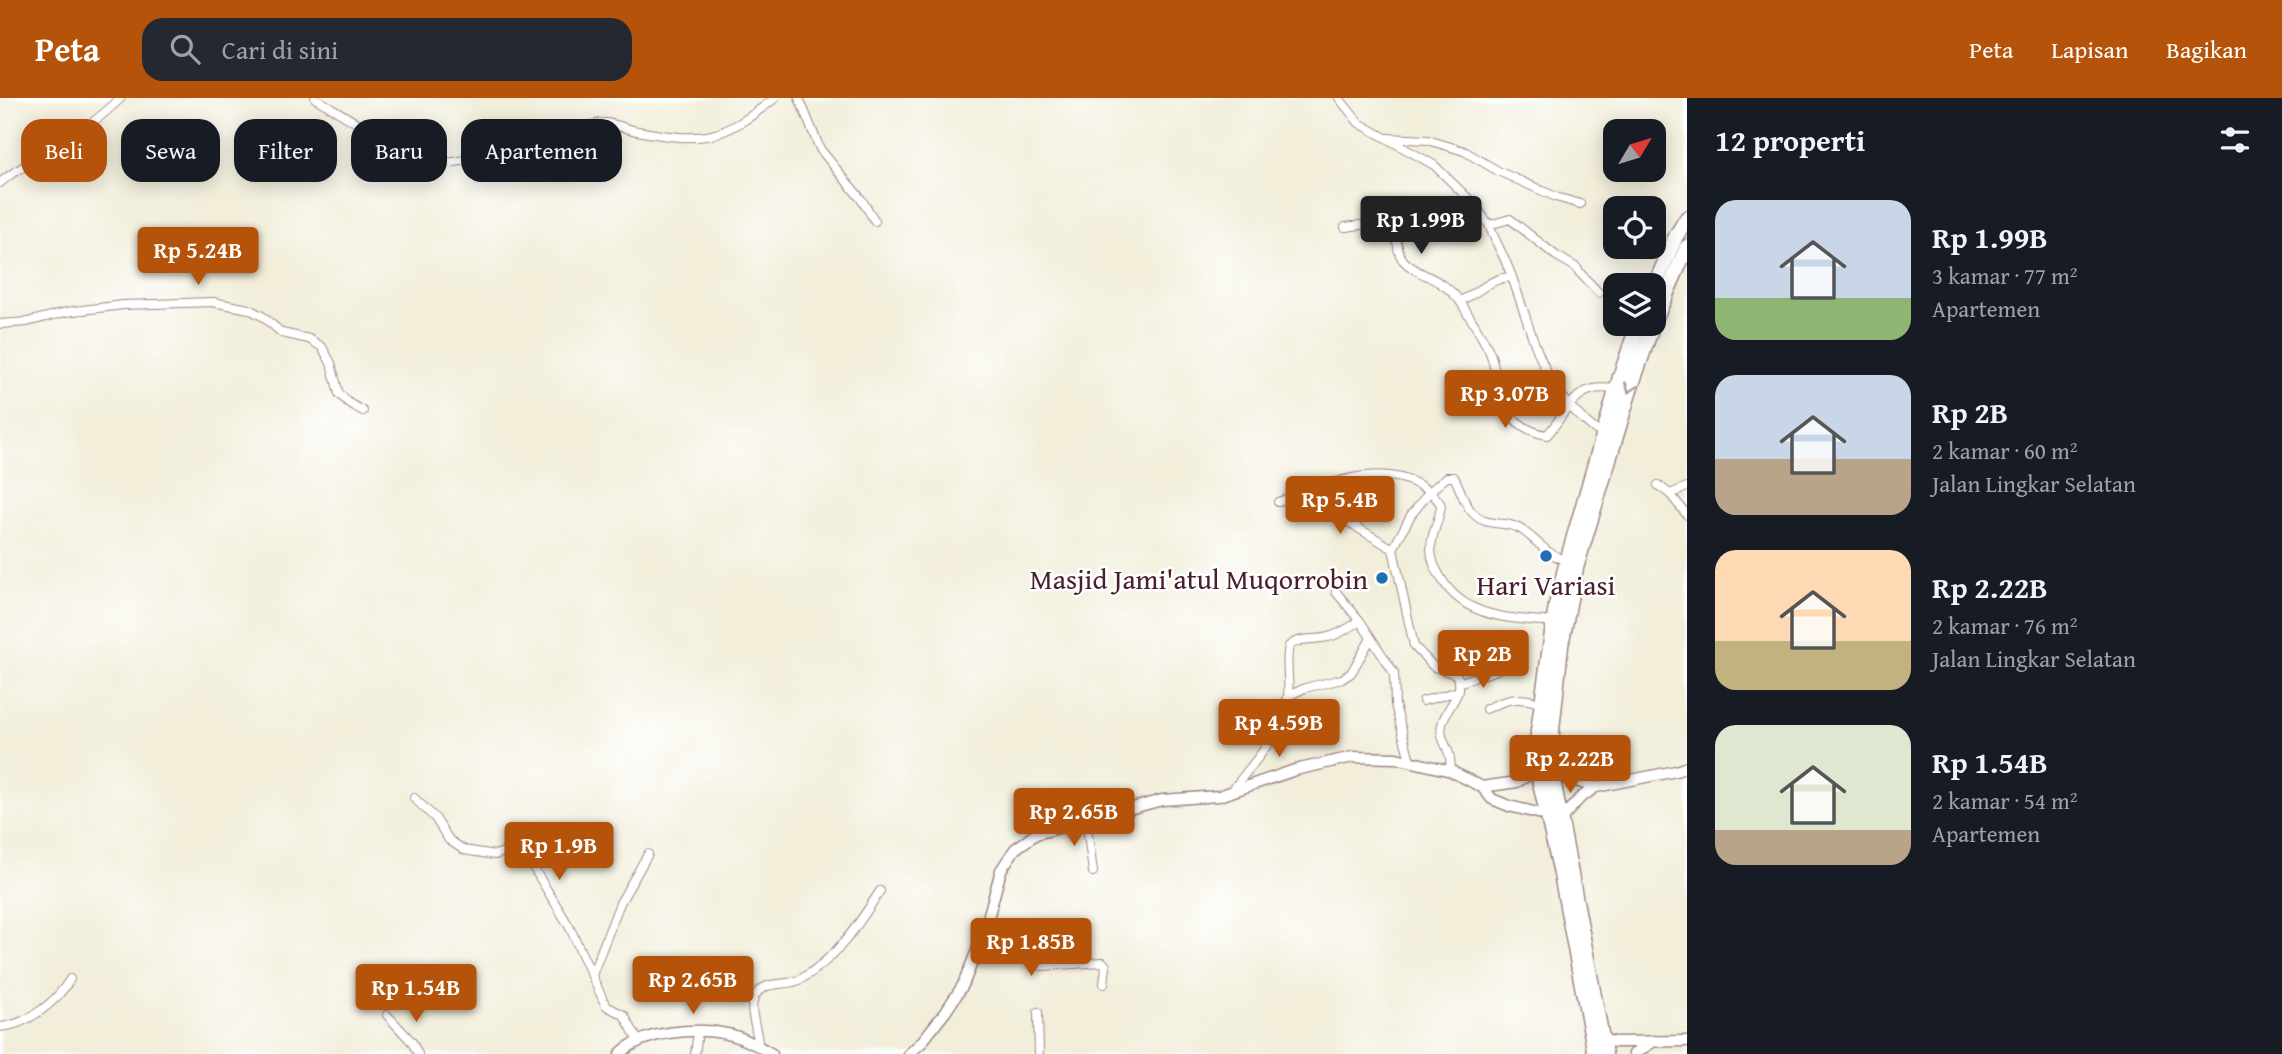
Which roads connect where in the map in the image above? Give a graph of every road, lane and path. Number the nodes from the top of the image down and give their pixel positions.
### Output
1 (121, 98) edge
2 (315, 98) edge
3 (775, 98) edge
4 (799, 98) edge
5 (1339, 98) edge
6 (1384, 138) junction
7 (0, 183) edge
8 (1580, 204) dead end
9 (1687, 218) edge
10 (875, 220) dead end
11 (1489, 225) junction
12 (1345, 227) dead end
13 (1687, 247) edge
14 (1660, 273) edge
15 (1512, 277) junction
16 (1599, 293) dead end
17 (1666, 294) edge
18 (1460, 301) junction
19 (0, 324) edge
20 (1634, 336) edge
21 (1649, 336) edge
22 (1616, 389) junction
23 (1569, 406) junction
24 (363, 411) dead end
25 (1604, 436) junction
26 (1329, 485) junction
27 (1658, 485) dead end
28 (1687, 487) edge
29 (1430, 491) junction
30 (1670, 494) junction
31 (1590, 500) junction
32 (1278, 502) dead end
33 (1687, 515) edge
34 (1586, 517) junction
35 (1393, 549) junction
36 (1566, 561) junction
37 (1336, 592) dead end
38 (1562, 607) junction
39 (1360, 621) junction
40 (1553, 622) junction
41 (1370, 640) junction
42 (1497, 670) dead end
43 (1460, 686) junction
44 (1288, 696) junction
45 (1423, 701) dead end
46 (1541, 704) junction
47 (1486, 709) dead end
48 (1410, 760) junction
49 (1687, 766) edge
50 (1537, 770) junction
51 (1451, 771) junction
52 (1552, 774) junction
53 (1482, 787) junction
54 (1596, 787) junction
55 (1232, 791) junction
56 (414, 798) dead end
57 (1546, 816) junction
58 (1086, 819) junction
59 (1561, 820) junction
60 (648, 854) dead end
61 (1093, 872) dead end
62 (880, 891) dead end
63 (984, 933) junction
64 (1580, 954) junction
65 (592, 975) junction
66 (70, 979) dead end
67 (1104, 984) dead end
68 (1038, 1012) dead end
69 (387, 1015) dead end
70 (0, 1027) edge
71 (698, 1031) junction
72 (1654, 1041) junction
73 (1687, 1041) edge
74 (639, 1042) junction
75 (1608, 1045) edge
76 (758, 1046) junction
77 (418, 1054) edge
78 (620, 1054) edge
79 (695, 1054) edge
80 (772, 1054) edge
81 (909, 1054) edge
82 (1039, 1054) edge
83 (1595, 1054) edge
84 (1618, 1054) edge
85 (1633, 1054) edge

1 - 7 street
2 - 3 street
4 - 10 street
5 - 6 street
6 - 8 street
6 - 11 street
9 - 14 highway
11 - 15 street
11 - 16 street
12 - 18 street
13 - 17 highway
15 - 18 street
15 - 23 street
18 - 23 street
19 - 24 street
20 - 22 highway
21 -> 31 highway
22 - 23 street
22 - 25 highway
23 - 25 street
25 - 31 highway
26 - 29 street
26 - 32 street
26 - 35 street
27 - 30 street
28 - 30 street
29 - 35 street
29 - 36 street
29 - 40 street
30 - 33 street
31 - 34 highway
34 - 36 highway
34 - 38 highway
35 - 43 street
36 - 38 highway
37 - 39 street
38 - 40 highway
38 - 52 highway
39 - 41 street
39 - 44 street
40 - 46 highway
41 - 44 street
41 - 48 street
42 - 43 street
43 - 45 street
43 - 51 street
44 - 55 street
46 - 47 street
46 - 50 highway
48 - 51 street
48 - 55 street
49 - 54 street
50 - 53 street
50 - 57 highway
51 - 53 street
52 - 54 street
52 - 59 highway
53 - 57 street
54 - 59 street
55 - 58 street
56 - 65 street
57 - 64 highway
58 - 61 street
58 - 63 street
59 - 64 highway
60 - 65 street
62 - 76 street
63 - 67 street
63 - 81 street
64 - 75 highway
64 - 83 highway
65 - 74 street
66 - 70 street
68 - 82 street
69 - 77 street
71 - 74 street
71 - 76 street
71 - 79 street
72 - 73 street
72 - 75 street
72 - 85 street
74 - 78 street
75 - 84 street
76 - 80 street

